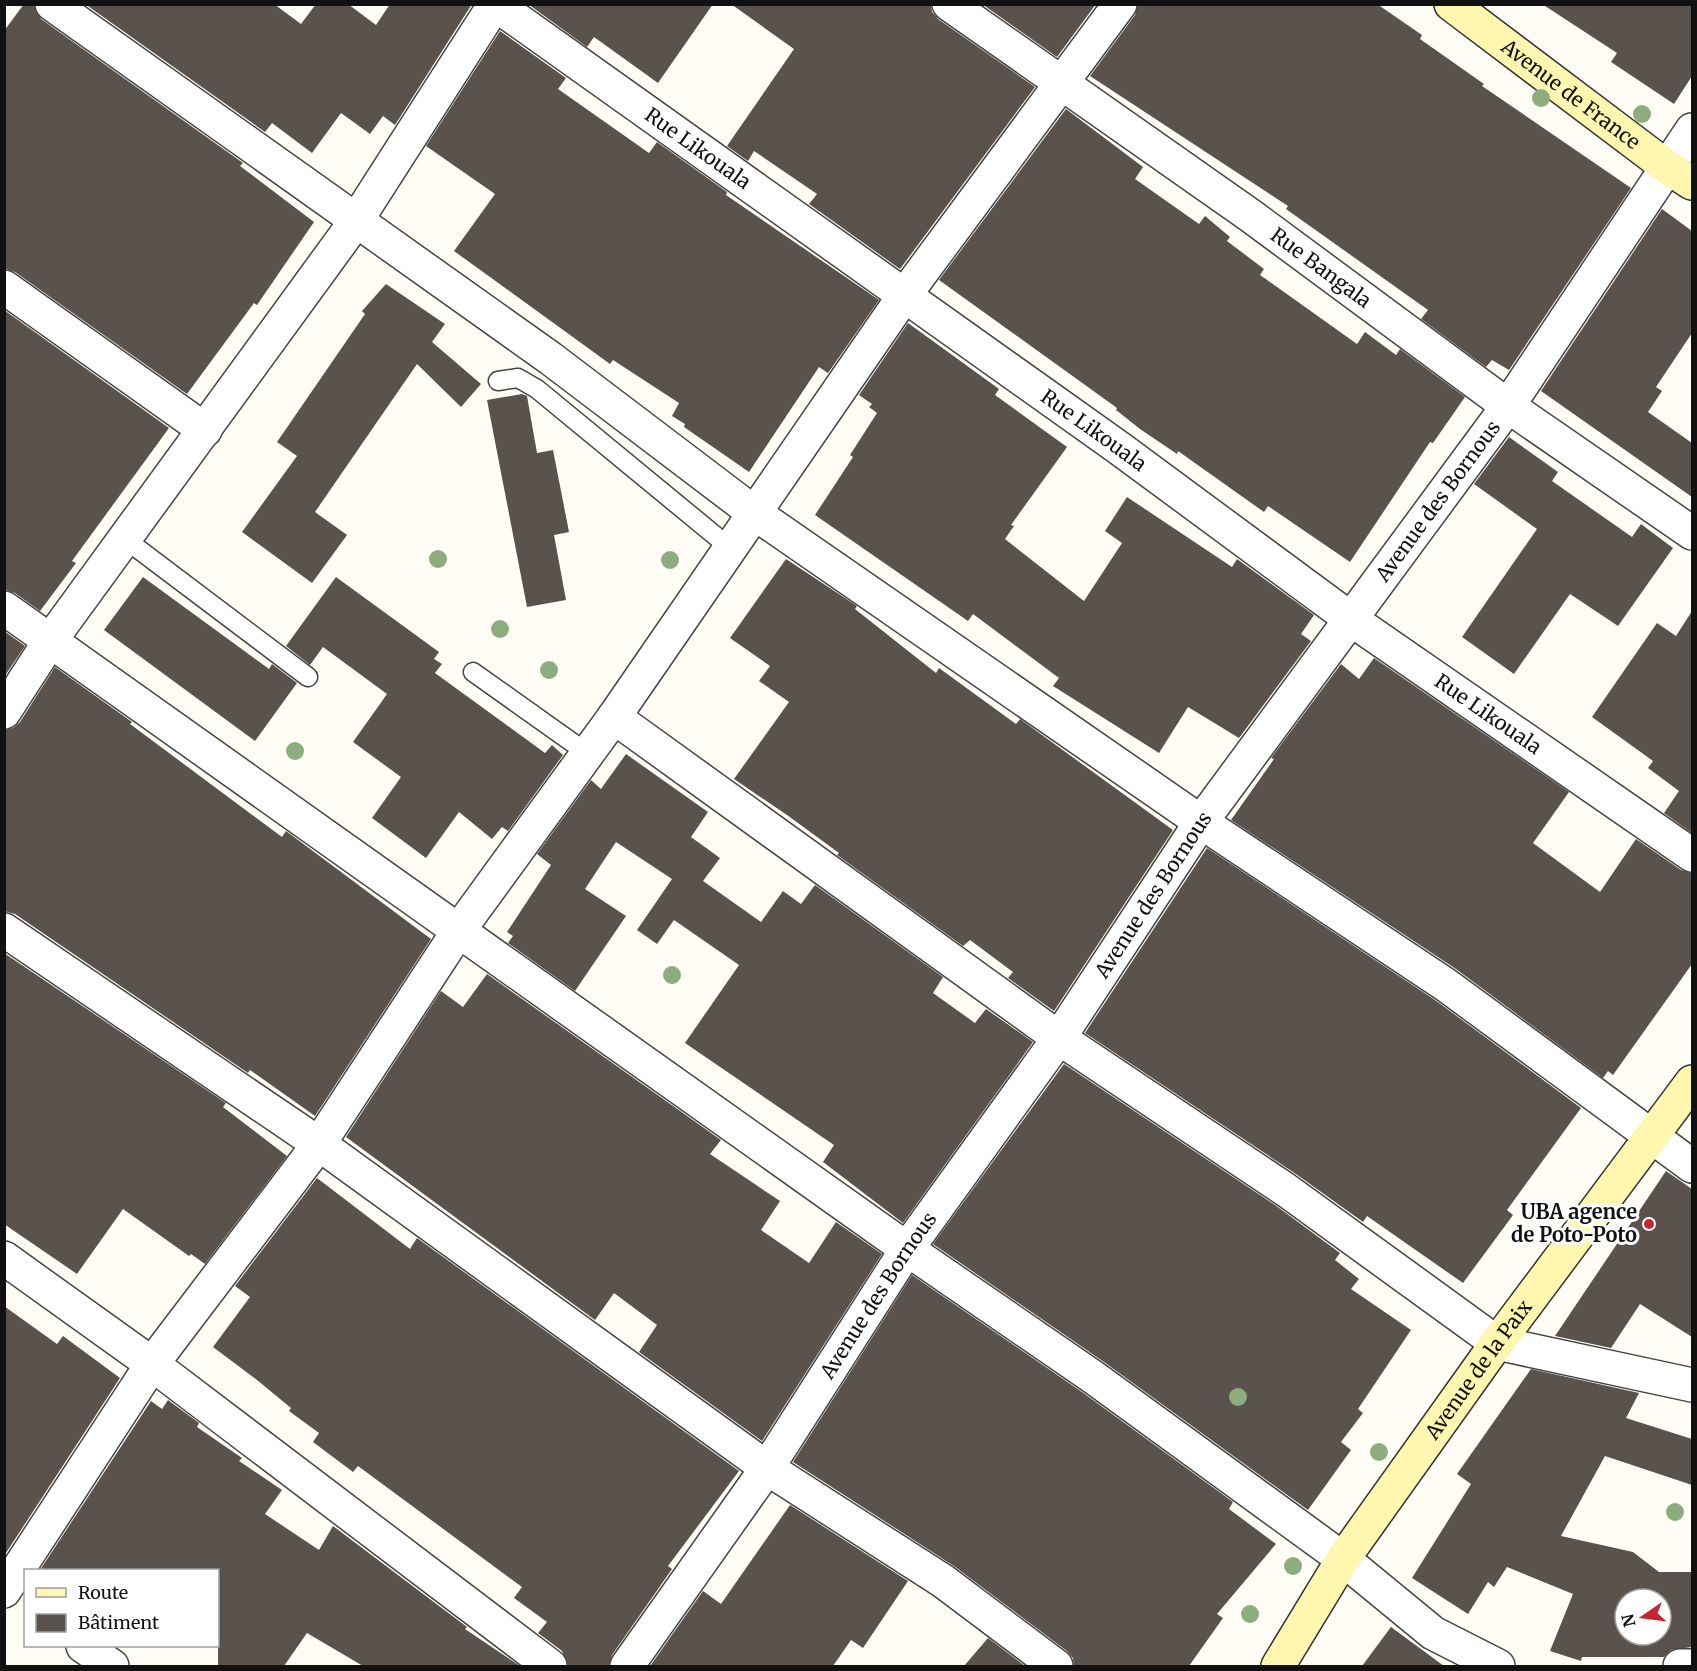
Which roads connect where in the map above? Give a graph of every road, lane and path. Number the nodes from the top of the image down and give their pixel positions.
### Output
1 (52, 4) edge
2 (495, 4) edge
3 (950, 4) edge
4 (1120, 4) edge
5 (1451, 4) edge
6 (1062, 86) junction
7 (1692, 130) edge
8 (1680, 175) edge
9 (356, 222) junction
10 (4, 287) edge
11 (904, 296) junction
12 (498, 381) dead end
13 (1508, 406) junction
14 (205, 430) junction
15 (753, 512) junction
16 (1692, 533) edge
17 (125, 539) junction
18 (729, 547) junction
19 (4, 608) edge
20 (1352, 620) junction
21 (50, 641) junction
22 (473, 672) dead end
23 (308, 677) dead end
24 (4, 712) edge
25 (614, 717) junction
26 (587, 753) junction
27 (1201, 822) junction
28 (1692, 855) edge
29 (4, 930) edge
30 (459, 930) junction
31 (1059, 1038) junction
32 (1692, 1082) edge
33 (1653, 1138) junction
34 (319, 1144) junction
35 (1692, 1166) edge
36 (907, 1249) junction
37 (4, 1258) edge
38 (1497, 1343) junction
39 (152, 1364) junction
40 (1692, 1384) edge
41 (767, 1468) junction
42 (1343, 1559) junction
43 (24, 1569) edge
44 (24, 1570) edge
45 (10, 1592) edge
46 (84, 1647) edge
47 (112, 1666) edge
48 (550, 1666) edge
49 (627, 1666) edge
50 (1056, 1666) edge
51 (1278, 1666) edge
52 (1498, 1666) edge
53 (1680, 1666) edge
54 (1692, 1666) edge

1 - 9 street
2 - 9 street
2 - 11 street, Rue Likouala
3 - 6 street, Rue Bangala
4 - 6 street
5 - 8 main road, Avenue de France
6 - 11 street
6 - 13 street, Rue Bangala
7 - 8 street, Avenue des Bornous
8 - 13 street, Avenue des Bornous
9 - 14 street
9 - 15 street
10 - 14 street
11 - 15 street
11 - 20 street, Rue Likouala
12 - 18 lane
13 - 16 street, Rue Bangala
13 - 20 street, Avenue des Bornous
14 - 17 street
15 - 18 street
15 - 27 street
17 - 21 street
17 - 23 lane
18 - 25 street
19 - 21 street
20 - 27 street, Avenue des Bornous
20 - 28 street, Rue Likouala
21 - 24 street
21 - 30 street
22 - 26 lane
25 - 26 street
25 - 31 street
26 - 30 street
27 - 31 street, Avenue des Bornous
27 - 33 street
29 - 34 street
30 - 34 street
30 - 36 street
31 - 36 street, Avenue des Bornous
31 - 38 street
32 - 33 main road, Avenue de la Paix
33 - 35 street
33 - 38 main road, Avenue de la Paix
34 - 39 street
34 - 41 street
36 - 41 street, Avenue des Bornous
36 - 42 street
37 - 39 street
38 - 40 street
38 - 42 main road, Avenue de la Paix
39 - 43 street
39 - 48 street
41 - 49 street, Avenue des Bornous
41 - 50 street
42 - 51 main road, Avenue de la Paix
42 - 52 street
44 - 45 street
46 - 47 street
53 - 54 street

